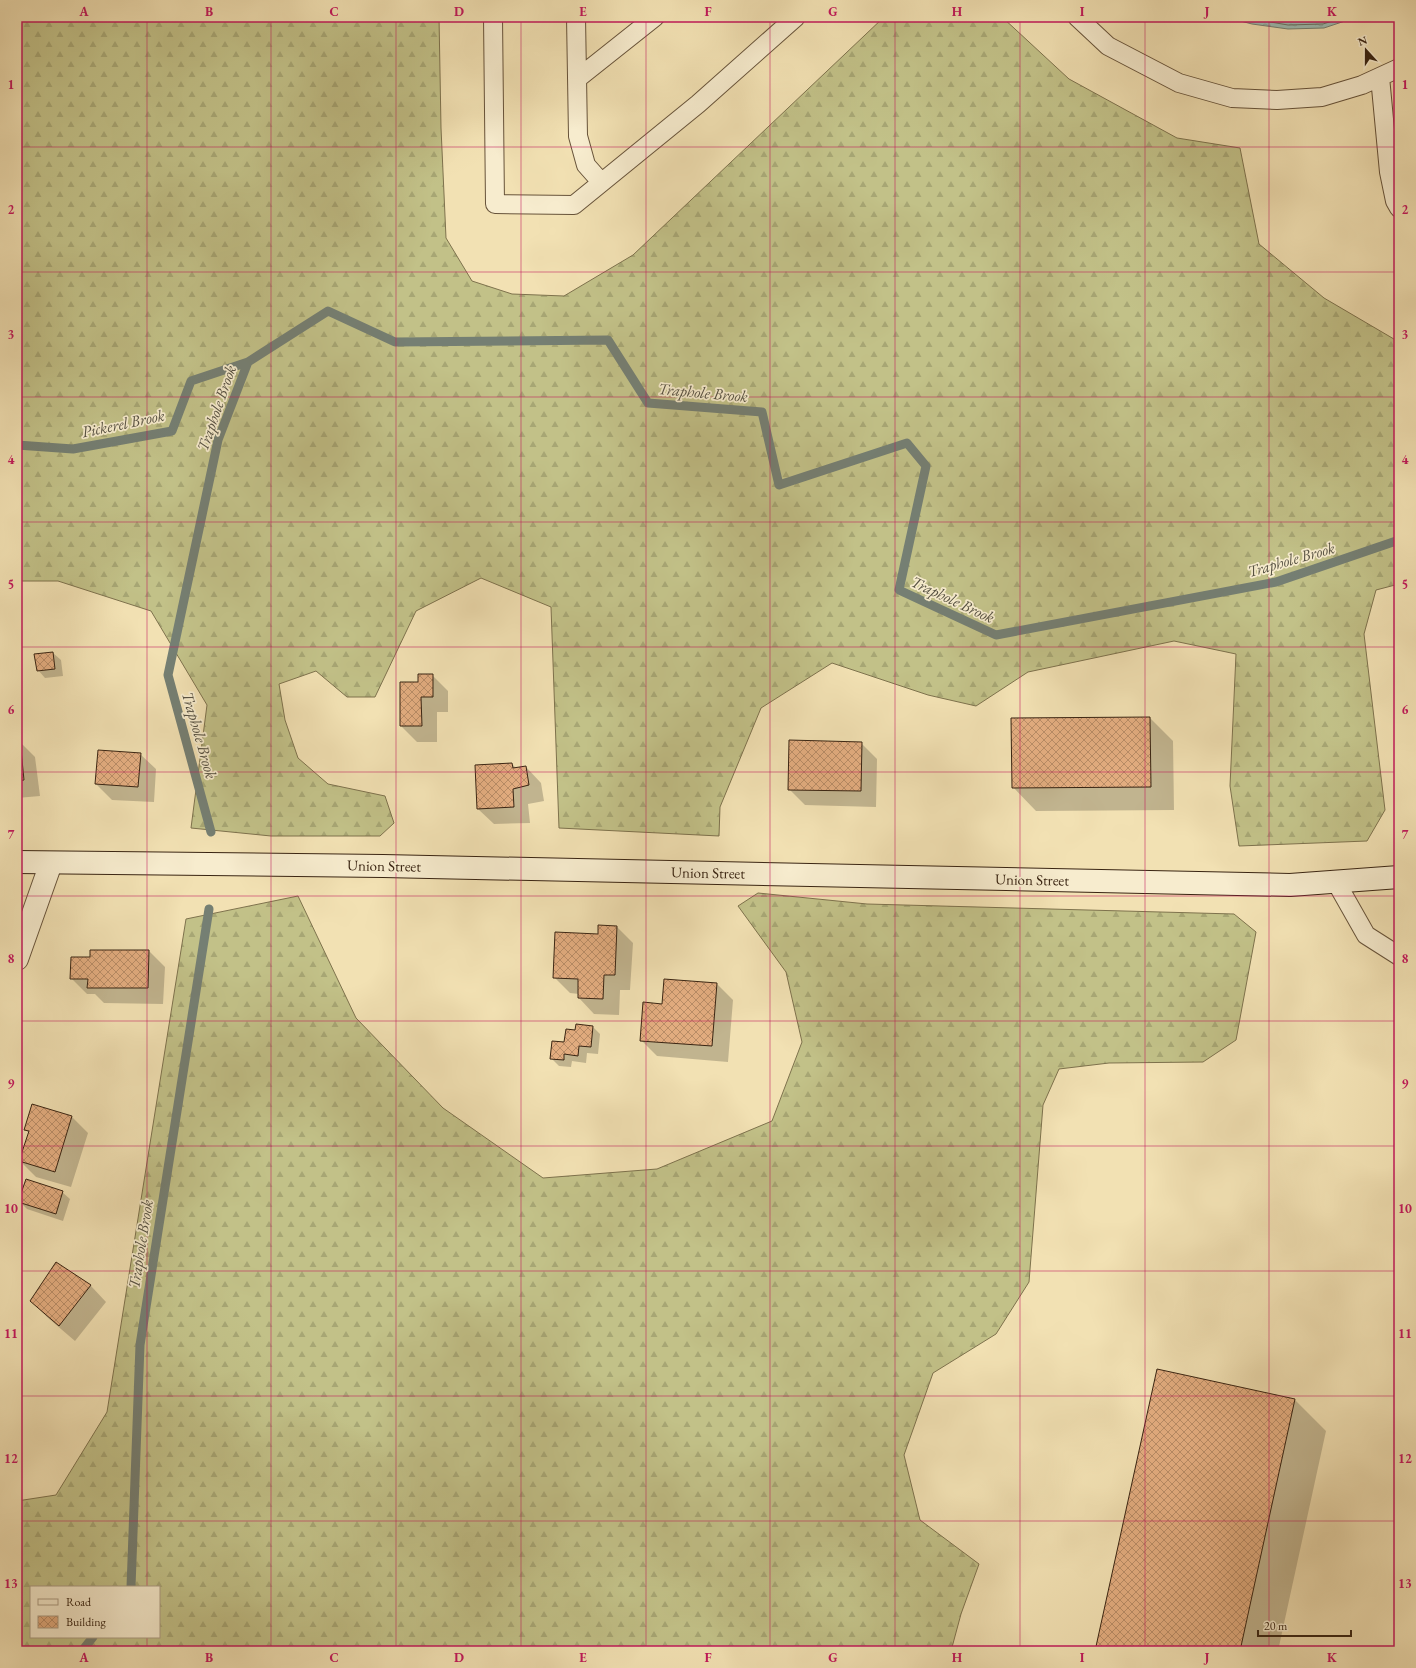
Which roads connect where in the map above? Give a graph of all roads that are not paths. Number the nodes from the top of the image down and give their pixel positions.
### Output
1 (494, 17) edge
2 (576, 17) edge
3 (655, 17) edge
4 (796, 17) edge
5 (1077, 17) edge
6 (1399, 68) edge
7 (1380, 77) junction
8 (577, 79) junction
9 (601, 182) junction
10 (1399, 208) edge
11 (17, 862) edge
12 (50, 863) junction
13 (1399, 878) edge
14 (1336, 882) junction
15 (1399, 956) edge
16 (17, 959) edge

1 - 9 lane
2 - 8 lane
3 - 8 lane
4 - 9 lane
5 - 7 lane
6 - 7 lane
7 - 10 lane
8 - 9 lane
11 - 12 main road, Union Street
12 - 14 main road, Union Street
12 - 16 main road
13 - 14 main road, Union Street
14 - 15 lane

